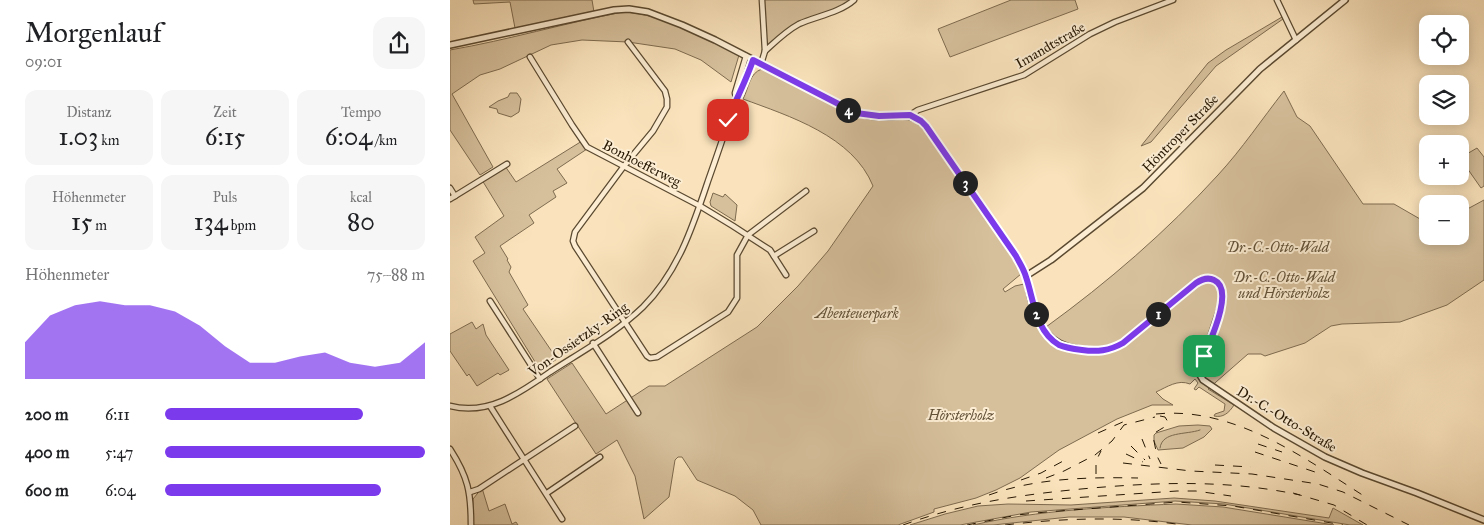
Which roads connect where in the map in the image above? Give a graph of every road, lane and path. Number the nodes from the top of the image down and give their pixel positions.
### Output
1 (756, 0) edge
2 (854, 0) edge
3 (1173, 0) edge
4 (1277, 0) edge
5 (1345, 0) edge
6 (762, 1) edge
7 (1296, 40) junction
8 (628, 42) dead end
9 (450, 44) edge
10 (764, 51) junction
11 (746, 56) junction
12 (530, 58) dead end
13 (753, 60) junction
14 (761, 64) junction
15 (736, 98) junction
16 (910, 115) junction
17 (508, 164) dead end
18 (624, 166) junction
19 (450, 188) edge
20 (806, 191) dead end
21 (455, 196) junction
22 (450, 199) edge
23 (700, 206) junction
24 (814, 231) dead end
25 (748, 235) junction
26 (774, 256) junction
27 (786, 275) dead end
28 (1026, 276) junction
29 (490, 301) dead end
30 (625, 322) junction
31 (593, 344) junction
32 (540, 379) junction
33 (450, 406) edge
34 (490, 406) junction
35 (638, 414) dead end
36 (575, 426) dead end
37 (450, 449) edge
38 (600, 457) dead end
39 (524, 458) junction
40 (470, 492) junction
41 (547, 493) junction
42 (562, 519) dead end
43 (1484, 520) edge
44 (471, 525) edge

1 - 6 street
2 - 10 street
3 - 16 street, Imandtstraße
4 - 7 street
5 - 7 street, Höntroper Straße
6 - 10 street
7 - 28 street, Höntroper Straße
8 - 18 street
9 - 11 street
10 - 14 street
11 - 13 street
11 - 15 street, Von-Ossietzky-Ring
12 - 18 street, Bonhoefferweg
13 - 14 street
13 - 15 street, Von-Ossietzky-Ring
14 - 16 street
15 - 23 street, Von-Ossietzky-Ring
16 - 28 street
17 - 21 street
18 - 23 street, Bonhoefferweg
18 - 30 street
19 - 21 street
20 - 25 street
21 - 22 street
23 - 25 street, Bonhoefferweg
23 - 30 street, Von-Ossietzky-Ring
24 - 26 street
25 - 26 street, Bonhoefferweg
25 - 30 street
26 - 27 street, Bonhoefferweg
28 - 43 street, Dr.-C.-Otto-Straße
29 - 32 street
30 - 31 street, Von-Ossietzky-Ring
31 - 32 street, Von-Ossietzky-Ring
31 - 35 street
32 - 34 street, Von-Ossietzky-Ring
33 - 34 street, Von-Ossietzky-Ring
34 - 39 street
36 - 39 street
37 - 40 street
38 - 41 street
39 - 40 street
39 - 41 street
40 - 44 street
41 - 42 street

